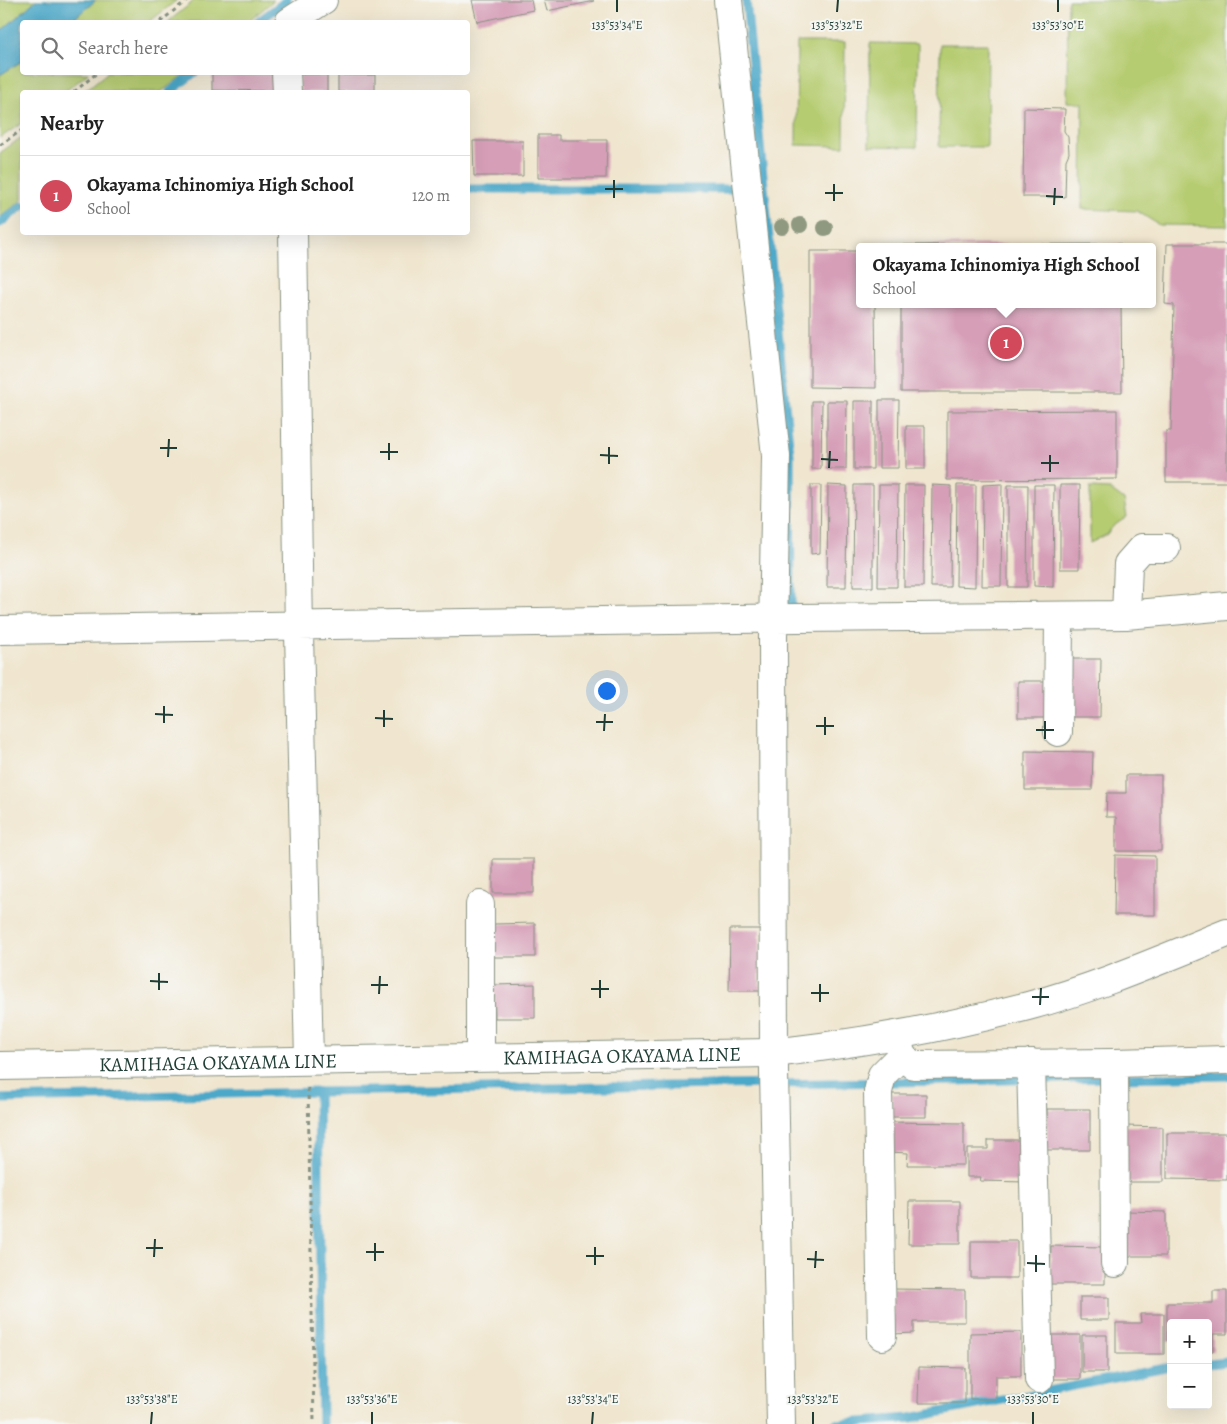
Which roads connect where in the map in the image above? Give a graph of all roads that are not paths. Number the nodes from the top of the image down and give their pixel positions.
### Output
1 (323, 0) edge
2 (728, 0) edge
3 (292, 20) edge
4 (286, 75) edge
5 (287, 90) edge
6 (293, 235) edge
7 (1166, 548) dead end
8 (1227, 606) edge
9 (1126, 615) junction
10 (1059, 616) junction
11 (781, 623) junction
12 (0, 630) edge
13 (299, 634) junction
14 (1058, 732) dead end
15 (480, 905) dead end
16 (1227, 933) edge
17 (900, 1046) junction
18 (774, 1053) junction
19 (480, 1057) junction
20 (309, 1060) junction
21 (1227, 1060) edge
22 (0, 1066) edge
23 (1032, 1075) junction
24 (1114, 1075) junction
25 (1115, 1262) dead end
26 (882, 1336) dead end
27 (1039, 1379) dead end
28 (781, 1423) edge

1 - 3 street
2 - 11 street
4 - 5 street
6 - 13 street
7 - 9 street
8 - 9 street
9 - 10 street
10 - 11 street
10 - 14 street
11 - 13 street
11 - 18 street
12 - 13 street
13 - 20 street
15 - 19 street
16 - 17 street, KAMIHAGA OKAYAMA LINE
17 - 18 street, KAMIHAGA OKAYAMA LINE
17 - 23 street
17 - 26 street
18 - 19 street, KAMIHAGA OKAYAMA LINE
18 - 28 street
19 - 20 street, KAMIHAGA OKAYAMA LINE
20 - 22 street, KAMIHAGA OKAYAMA LINE
21 - 24 street
23 - 24 street
23 - 27 street
24 - 25 street

